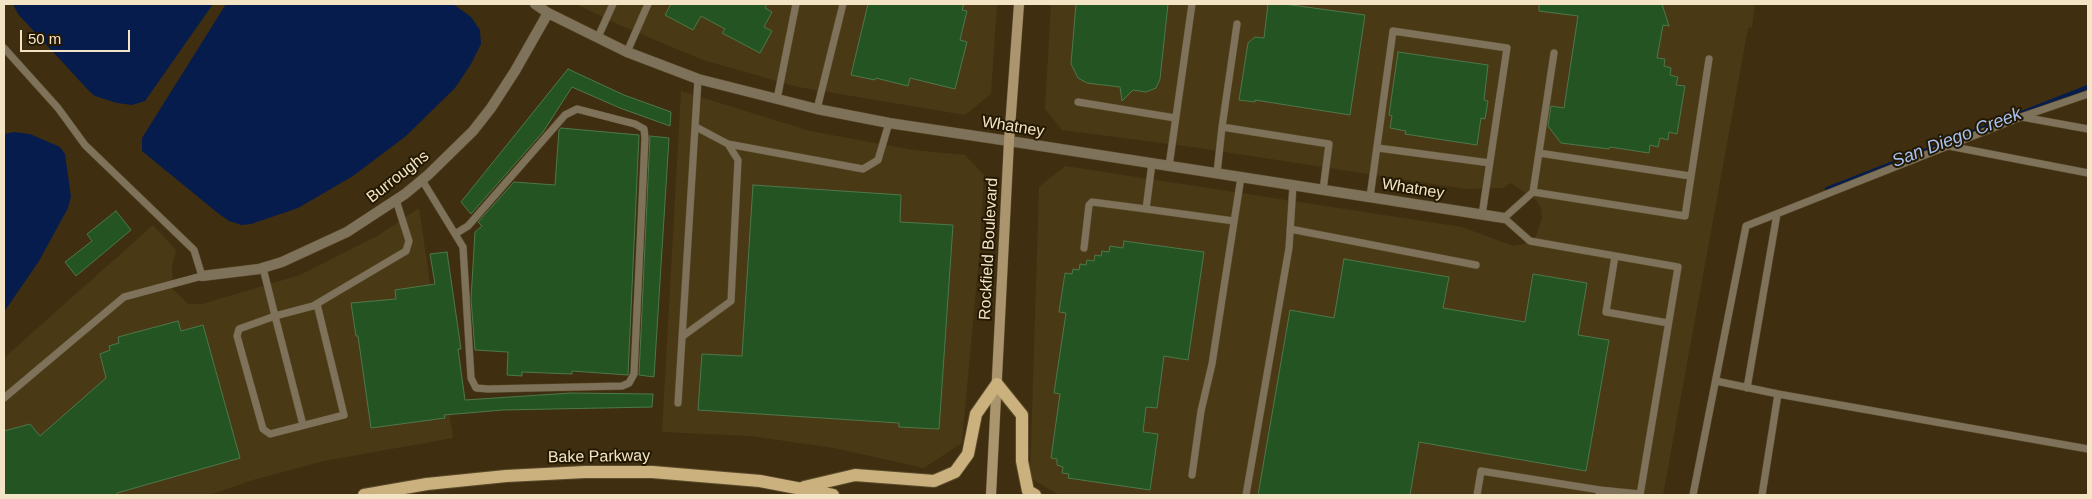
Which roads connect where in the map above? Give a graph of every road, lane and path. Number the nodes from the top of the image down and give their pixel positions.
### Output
1 (535, 4) edge
2 (613, 4) edge
3 (648, 4) edge
4 (796, 4) edge
5 (843, 4) edge
6 (1019, 4) edge
7 (1192, 4) edge
8 (548, 13) junction
9 (1237, 24) dead end
10 (598, 37) junction
11 (4, 48) edge
12 (627, 52) junction
13 (1554, 53) dead end
14 (1709, 60) dead end
15 (698, 79) junction
16 (2088, 94) edge
17 (777, 99) junction
18 (1078, 102) dead end
19 (817, 109) junction
20 (2021, 117) junction
21 (1175, 118) junction
22 (889, 123) junction
23 (696, 127) junction
24 (1222, 127) junction
25 (2088, 129) edge
26 (1009, 141) junction
27 (728, 144) junction
28 (1948, 146) junction
29 (1378, 148) junction
30 (1539, 153) junction
31 (1152, 163) junction
32 (1490, 163) junction
33 (1170, 166) junction
34 (1217, 173) junction
35 (2088, 173) edge
36 (1690, 176) junction
37 (1241, 177) junction
38 (422, 180) junction
39 (1293, 185) junction
40 (1323, 190) junction
41 (1533, 192) junction
42 (1370, 197) junction
43 (396, 200) junction
44 (1146, 208) junction
45 (1777, 214) junction
46 (1482, 215) junction
47 (1504, 218) junction
48 (1234, 221) junction
49 (1290, 229) junction
50 (455, 234) junction
51 (1084, 248) dead end
52 (1615, 256) junction
53 (1476, 266) dead end
54 (263, 268) junction
55 (202, 276) junction
56 (317, 304) junction
57 (275, 316) junction
58 (1668, 323) junction
59 (682, 336) junction
60 (1716, 382) junction
61 (997, 384) junction
62 (1747, 388) junction
63 (1778, 394) junction
64 (4, 398) edge
65 (678, 403) dead end
66 (303, 425) junction
67 (2088, 449) edge
68 (1192, 475) dead end
69 (799, 488) junction
70 (1600, 492) edge
71 (364, 495) edge
72 (833, 495) edge
73 (991, 495) edge
74 (1035, 495) edge
75 (1246, 495) edge
76 (1477, 495) edge
77 (1640, 495) edge
78 (1693, 495) edge
79 (1762, 495) edge

1 - 8 street, Whatney
2 - 10 lane
3 - 12 lane
4 - 17 lane
5 - 19 lane
6 - 26 main road, Rockfield Boulevard
7 - 21 lane
8 - 10 street, Whatney
8 - 38 street, Burroughs
9 - 24 lane
10 - 12 street, Whatney
11 - 55 lane
12 - 15 street, Whatney
13 - 30 lane
14 - 36 lane
15 - 17 street, Whatney
15 - 23 lane
16 - 20 lane
17 - 19 street, Whatney
18 - 21 lane
19 - 22 street, Whatney
20 - 25 lane
20 - 28 lane
21 - 33 lane
22 - 26 street, Whatney
22 - 27 lane
23 - 27 lane
23 - 59 lane
24 - 34 lane
24 - 40 lane
26 - 31 street, Whatney
26 - 61 main road, Rockfield Boulevard
27 - 59 lane
28 - 35 lane
28 - 45 lane
29 - 32 lane
29 - 32 lane
29 - 42 lane
30 - 36 lane
30 - 41 lane
31 - 33 street, Whatney
31 - 44 lane
32 - 46 lane
33 - 34 street, Whatney
34 - 37 street, Whatney
36 - 41 lane
37 - 39 street, Whatney
37 - 48 lane
38 - 43 street, Burroughs
38 - 50 lane
39 - 40 street, Whatney
39 - 49 lane
40 - 42 street, Whatney
41 - 47 lane
42 - 46 street, Whatney
43 - 54 street, Burroughs
43 - 56 lane
44 - 48 lane
44 - 51 lane
45 - 60 lane
45 - 62 lane
46 - 47 street, Whatney
47 - 52 lane
48 - 68 lane
49 - 53 lane
49 - 75 lane
50 - 50 lane
52 - 58 lane
52 - 58 lane
54 - 55 street, Burroughs
54 - 57 lane
55 - 64 lane
56 - 57 lane
56 - 66 lane
57 - 66 lane
57 - 66 lane
58 - 77 lane
59 - 65 lane
60 - 62 lane
60 - 78 lane
61 - 69 main road
61 - 73 main road, Rockfield Boulevard
61 - 74 main road
62 - 63 lane
63 - 67 lane
63 - 79 lane
69 - 71 main road, Bake Parkway
69 - 72 main road, Bake Parkway
70 - 76 lane
70 - 77 lane

